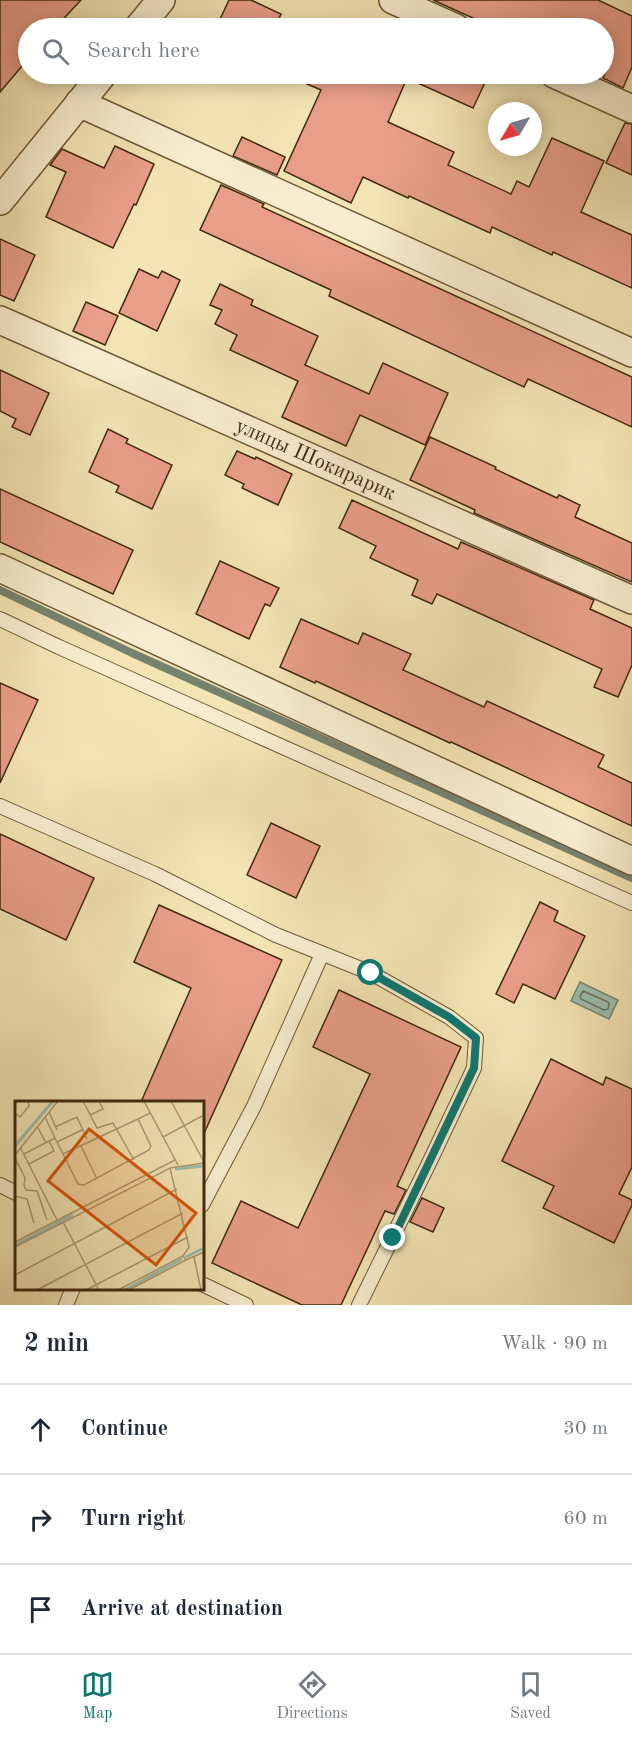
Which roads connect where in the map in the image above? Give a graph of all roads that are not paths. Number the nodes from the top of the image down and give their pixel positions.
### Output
1 (161, 0) edge
2 (393, 0) edge
3 (146, 18) edge
4 (434, 18) edge
5 (95, 84) edge
6 (576, 84) edge
7 (79, 104) junction
8 (632, 109) edge
9 (0, 201) edge
10 (0, 320) edge
11 (632, 353) edge
12 (0, 568) edge
13 (632, 600) edge
14 (0, 619) edge
15 (0, 806) edge
16 (632, 861) edge
17 (632, 903) edge
18 (322, 954) junction
19 (0, 1185) edge
20 (15, 1192) edge
21 (204, 1201) edge
22 (204, 1285) edge
23 (73, 1290) edge
24 (66, 1305) edge
25 (246, 1305) edge
26 (359, 1305) edge

1 - 3 street
2 - 4 street
5 - 7 street
6 - 8 street
7 - 9 street
7 - 11 street
10 - 13 street, улицы Шокирарик
12 - 16 street
14 - 17 lane
15 - 18 lane
18 - 21 lane
18 - 26 lane
19 - 20 lane
22 - 25 lane
23 - 24 lane

